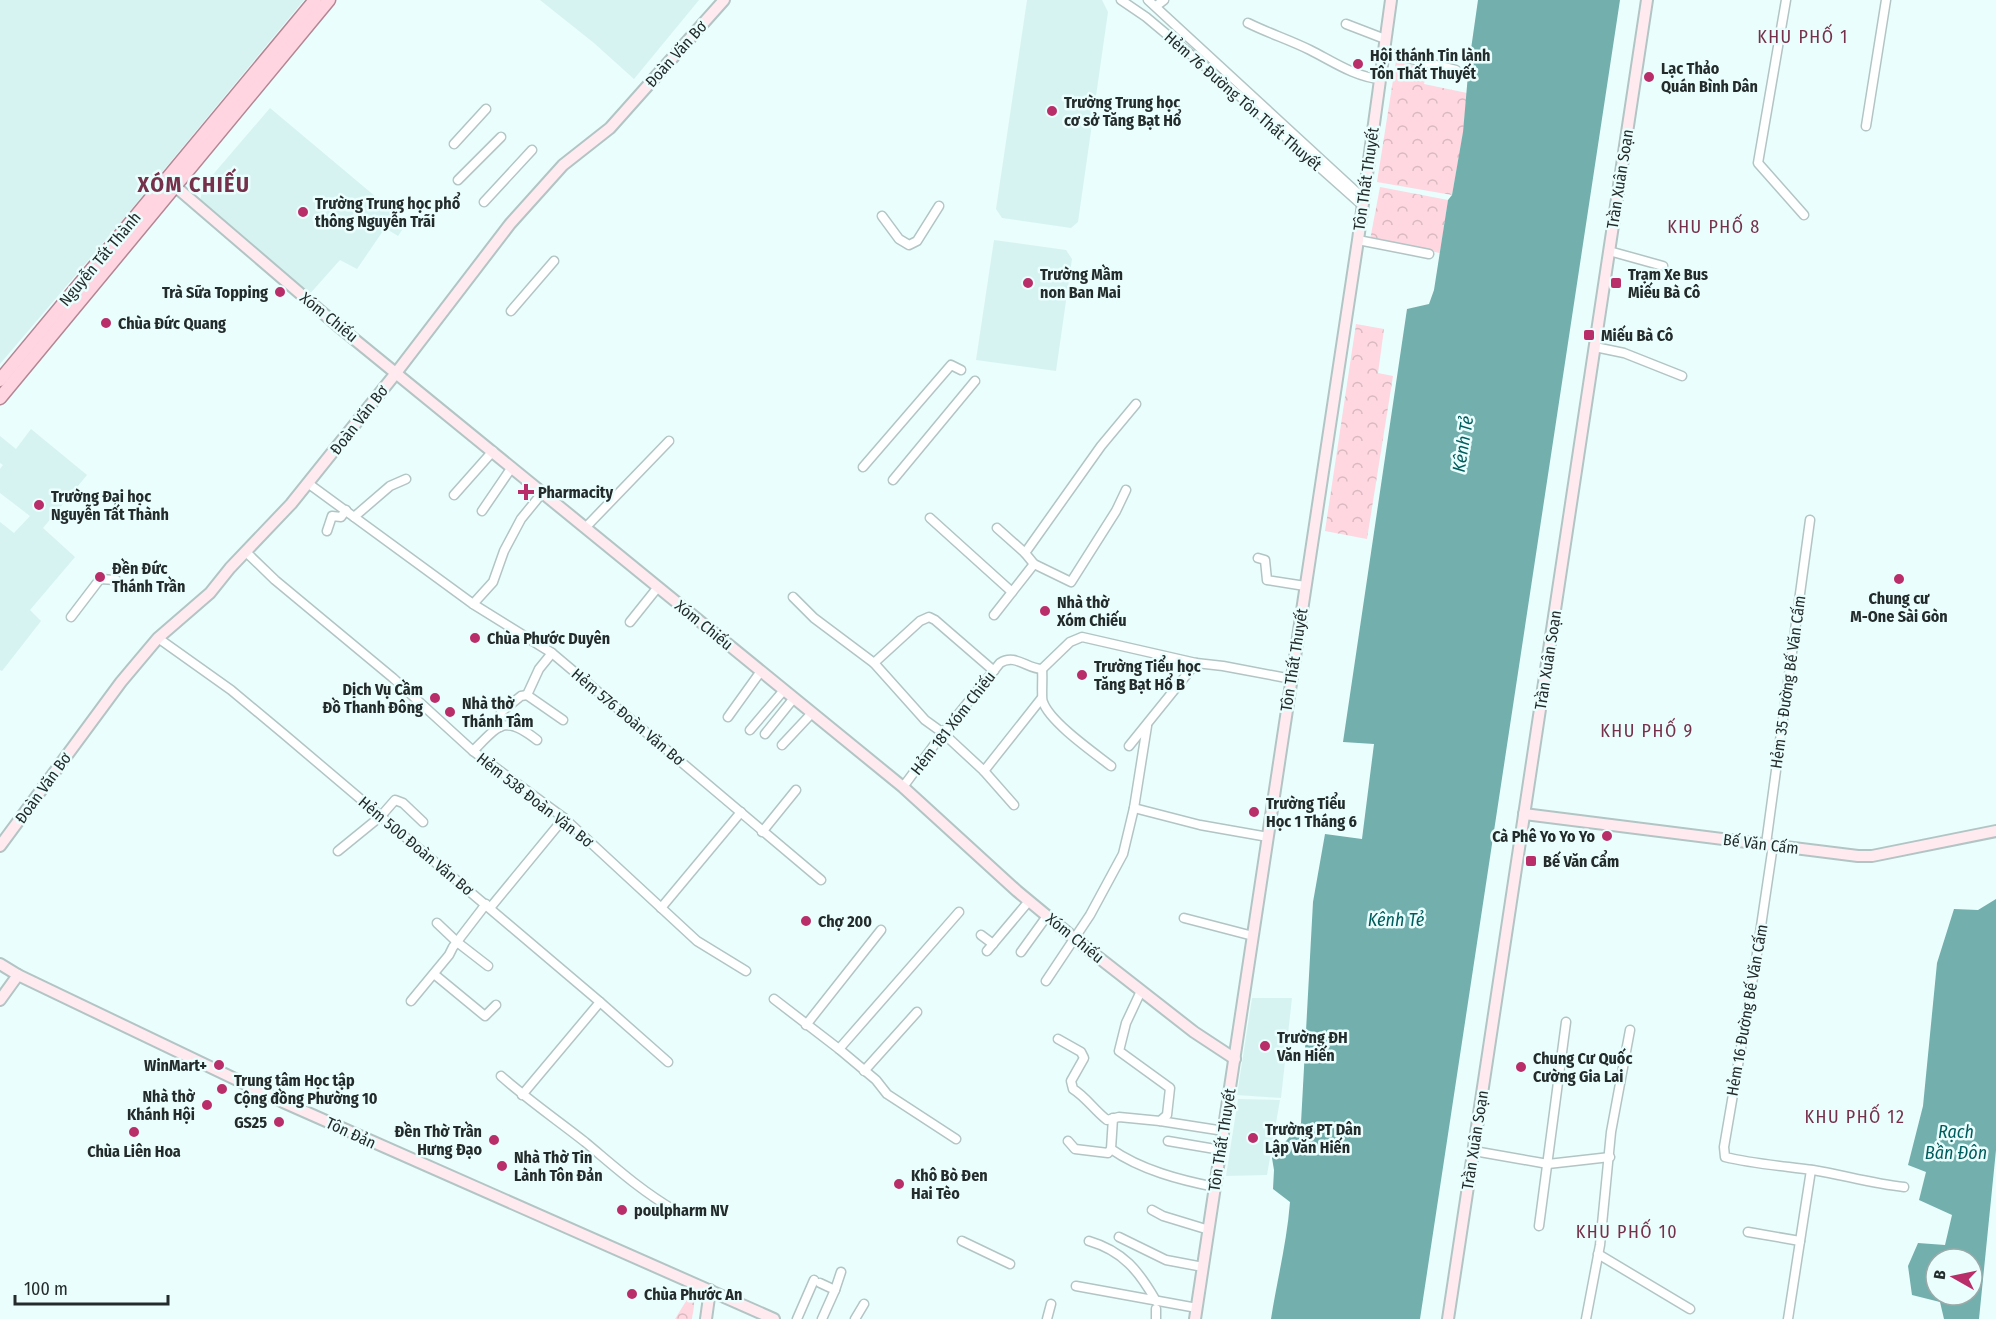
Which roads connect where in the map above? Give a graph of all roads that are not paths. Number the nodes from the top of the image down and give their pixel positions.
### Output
1 (315, 0) edge
2 (329, 0) edge
3 (724, 0) edge
4 (1121, 0) edge
5 (1164, 0) edge
6 (1391, 0) edge
7 (1647, 0) edge
8 (1786, 0) edge
9 (1886, 0) edge
10 (1152, 3) edge
11 (1248, 23) dead end
12 (1346, 24) dead end
13 (1385, 39) junction
14 (1383, 52) junction
15 (1456, 70) dead end
16 (1380, 79) junction
17 (486, 109) dead end
18 (1866, 126) dead end
19 (501, 137) dead end
20 (454, 144) dead end
21 (532, 150) dead end
22 (458, 180) dead end
23 (171, 183) junction
24 (484, 202) dead end
25 (1363, 202) junction
26 (939, 206) dead end
27 (1804, 215) dead end
28 (882, 216) dead end
29 (1358, 240) junction
30 (1609, 251) junction
31 (1429, 254) dead end
32 (554, 261) dead end
33 (1663, 266) dead end
34 (511, 311) dead end
35 (1594, 347) junction
36 (961, 370) dead end
37 (396, 373) junction
38 (1682, 376) dead end
39 (0, 380) edge
40 (975, 381) dead end
41 (0, 398) edge
42 (1136, 404) dead end
43 (669, 441) dead end
44 (493, 451) junction
45 (512, 467) junction
46 (863, 467) dead end
47 (406, 479) dead end
48 (893, 480) dead end
49 (309, 484) junction
50 (1126, 490) dead end
51 (543, 492) junction
52 (454, 495) dead end
53 (346, 510) junction
54 (482, 511) dead end
55 (354, 517) junction
56 (930, 518) dead end
57 (1810, 520) dead end
58 (586, 527) junction
59 (997, 528) dead end
60 (327, 531) dead end
61 (246, 552) junction
62 (1025, 553) junction
63 (1258, 558) dead end
64 (1034, 564) junction
65 (116, 580) dead end
66 (1305, 586) junction
67 (658, 587) junction
68 (1012, 592) junction
69 (793, 597) dead end
70 (473, 604) junction
71 (994, 615) dead end
72 (71, 617) dead end
73 (630, 622) dead end
74 (158, 638) junction
75 (552, 653) junction
76 (874, 663) junction
77 (1196, 663) junction
78 (1042, 669) junction
79 (761, 671) junction
80 (994, 671) junction
81 (1292, 679) junction
82 (784, 690) junction
83 (527, 695) junction
84 (794, 698) junction
85 (1041, 699) junction
86 (812, 713) junction
87 (728, 717) dead end
88 (563, 720) dead end
89 (1147, 726) junction
90 (500, 727) junction
91 (750, 730) dead end
92 (943, 733) junction
93 (765, 734) dead end
94 (537, 740) dead end
95 (782, 745) dead end
96 (1129, 746) dead end
97 (473, 751) junction
98 (1111, 766) dead end
99 (984, 771) junction
100 (903, 788) junction
101 (796, 790) dead end
102 (1014, 805) dead end
103 (1134, 808) junction
104 (741, 812) junction
105 (1524, 814) junction
106 (381, 816) junction
107 (564, 818) junction
108 (423, 822) dead end
109 (1996, 831) edge
110 (762, 832) junction
111 (1268, 837) junction
112 (1769, 845) junction
113 (0, 846) edge
114 (338, 851) dead end
115 (821, 880) dead end
116 (1029, 901) junction
117 (488, 906) junction
118 (661, 908) junction
119 (959, 912) dead end
120 (1047, 916) junction
121 (1184, 918) dead end
122 (437, 923) dead end
123 (881, 930) dead end
124 (981, 935) dead end
125 (1253, 936) junction
126 (1075, 939) junction
127 (457, 942) junction
128 (1021, 952) dead end
129 (0, 964) edge
130 (488, 966) dead end
131 (746, 971) dead end
132 (434, 974) junction
133 (18, 975) junction
134 (1046, 981) dead end
135 (1141, 991) junction
136 (774, 999) dead end
137 (0, 1000) edge
138 (411, 1001) dead end
139 (600, 1002) junction
140 (496, 1005) dead end
141 (916, 1012) dead end
142 (1566, 1022) dead end
143 (806, 1025) junction
144 (1630, 1030) dead end
145 (1058, 1039) dead end
146 (839, 1049) junction
147 (1235, 1059) junction
148 (668, 1062) dead end
149 (864, 1071) junction
150 (501, 1076) dead end
151 (522, 1095) junction
152 (1113, 1118) junction
153 (1160, 1121) junction
154 (1224, 1131) junction
155 (956, 1139) dead end
156 (1068, 1141) dead end
157 (1167, 1141) dead end
158 (1111, 1149) junction
159 (1221, 1149) junction
160 (1474, 1151) junction
161 (1610, 1157) junction
162 (1548, 1164) junction
163 (1811, 1170) junction
164 (1215, 1187) junction
165 (1904, 1187) dead end
166 (674, 1210) dead end
167 (1152, 1210) dead end
168 (1539, 1226) dead end
169 (1209, 1230) junction
170 (1748, 1232) dead end
171 (1119, 1237) dead end
172 (962, 1241) dead end
173 (1089, 1241) dead end
174 (1800, 1241) junction
175 (1598, 1254) junction
176 (1010, 1264) dead end
177 (1203, 1267) junction
178 (841, 1272) dead end
179 (1076, 1286) dead end
180 (710, 1290) junction
181 (835, 1290) junction
182 (864, 1304) dead end
183 (1051, 1304) dead end
184 (1156, 1305) junction
185 (1690, 1309) dead end
186 (1196, 1313) edge
187 (768, 1318) edge
188 (706, 1319) edge
189 (797, 1319) edge
190 (822, 1319) edge
191 (855, 1319) edge
192 (1047, 1319) edge
193 (1156, 1319) edge
194 (1448, 1319) edge
195 (1586, 1319) edge
196 (1788, 1319) edge

1 - 23 main road, Nguyễn Tất Thành
2 - 23 main road
3 - 37 street, Đoàn Văn Bơ
4 - 25 street, Hẻm 76 Đường Tôn Thất Thuyết
5 - 10 street
6 - 13 street, Tôn Thất Thuyết
7 - 30 street, Trần Xuân Soạn
8 - 27 street
9 - 18 street
10 - 25 street
11 - 16 street
12 - 13 street
13 - 14 street, Tôn Thất Thuyết
14 - 15 street
14 - 16 street, Tôn Thất Thuyết
16 - 25 street, Tôn Thất Thuyết
17 - 20 street
19 - 22 street
21 - 24 street
23 - 37 street, Xóm Chiếu
23 - 39 main road, Nguyễn Tất Thành
23 - 41 main road, Nguyễn Tất Thành
25 - 29 street, Tôn Thất Thuyết
26 - 28 street
29 - 31 street
29 - 66 street, Tôn Thất Thuyết
30 - 33 street
30 - 35 street, Trần Xuân Soạn
32 - 34 street
35 - 38 street
35 - 105 street, Trần Xuân Soạn
36 - 46 street
37 - 44 street, Xóm Chiếu
37 - 49 street, Đoàn Văn Bơ
40 - 48 street
42 - 62 street
43 - 58 street
44 - 45 street, Xóm Chiếu
44 - 52 street
45 - 51 street, Xóm Chiếu
45 - 54 street
47 - 55 street
49 - 53 street, Hẻm 576 Đoàn Văn Bơ
49 - 61 street, Đoàn Văn Bơ
50 - 64 street
51 - 58 street, Xóm Chiếu
51 - 70 street
53 - 55 street, Hẻm 576 Đoàn Văn Bơ
53 - 60 street
55 - 70 street, Hẻm 576 Đoàn Văn Bơ
56 - 68 street
57 - 112 street, Hẻm 35 Đường Bế Văn Cấm
58 - 67 street, Xóm Chiếu
59 - 62 street
61 - 74 street, Đoàn Văn Bơ
61 - 97 street, Hẻm 538 Đoàn Văn Bơ
62 - 64 street
63 - 66 street
64 - 68 street
65 - 72 street
66 - 81 street, Tôn Thất Thuyết
67 - 73 street
67 - 79 street, Xóm Chiếu
68 - 71 street
69 - 76 street
70 - 75 street, Hẻm 576 Đoàn Văn Bơ
74 - 106 street, Hẻm 500 Đoàn Văn Bơ
74 - 113 street, Đoàn Văn Bơ
75 - 83 street
75 - 104 street, Hẻm 576 Đoàn Văn Bơ
76 - 80 street
76 - 92 street
77 - 78 street
77 - 81 street
77 - 89 street
78 - 80 street, Hẻm 181 Xóm Chiếu
78 - 85 street
79 - 82 street, Xóm Chiếu
79 - 87 street
80 - 92 street, Hẻm 181 Xóm Chiếu
81 - 111 street, Tôn Thất Thuyết
82 - 84 street, Xóm Chiếu
82 - 91 street
83 - 88 street
83 - 90 street
84 - 86 street, Xóm Chiếu
84 - 93 street
85 - 98 street
85 - 99 street
86 - 95 street
86 - 100 street, Xóm Chiếu
89 - 96 street
89 - 103 street
90 - 94 street
90 - 97 street
92 - 99 street
92 - 100 street, Hẻm 181 Xóm Chiếu
97 - 107 street, Hẻm 538 Đoàn Văn Bơ
99 - 102 street
100 - 116 street, Xóm Chiếu
101 - 110 street
103 - 111 street
103 - 126 street
104 - 110 street, Hẻm 576 Đoàn Văn Bơ
104 - 118 street
105 - 112 street, Bế Văn Cấm
105 - 160 street, Trần Xuân Soạn
106 - 108 street
106 - 114 street
106 - 117 street, Hẻm 500 Đoàn Văn Bơ
107 - 117 street
107 - 118 street, Hẻm 538 Đoàn Văn Bơ
109 - 112 street, Bế Văn Cấm
110 - 115 street, Hẻm 576 Đoàn Văn Bơ
111 - 125 street, Tôn Thất Thuyết
112 - 163 street, Hẻm 16 Đường Bế Văn Cấm
116 - 120 street, Xóm Chiếu
116 - 124 street
117 - 127 street
117 - 139 street, Hẻm 500 Đoàn Văn Bơ
118 - 131 street, Hẻm 538 Đoàn Văn Bơ
119 - 146 street
120 - 126 street, Xóm Chiếu
120 - 128 street
121 - 125 street
122 - 127 street
123 - 143 street
125 - 147 street, Tôn Thất Thuyết
126 - 134 street
126 - 135 street, Xóm Chiếu
127 - 130 street
127 - 132 street
129 - 133 street, Tôn Đản
132 - 138 street
132 - 140 street
133 - 137 street
133 - 180 street, Tôn Đản
135 - 147 street, Xóm Chiếu
135 - 153 street
136 - 143 street
139 - 148 street, Hẻm 500 Đoàn Văn Bơ
139 - 151 street
141 - 149 street
142 - 162 street
143 - 146 street
144 - 161 street
145 - 152 street
146 - 149 street
147 - 154 street, Tôn Thất Thuyết
149 - 155 street
150 - 151 street
151 - 166 street
152 - 153 street
152 - 158 street
153 - 154 street
154 - 159 street, Tôn Thất Thuyết
156 - 158 street
157 - 159 street
158 - 164 street
159 - 164 street, Tôn Thất Thuyết
160 - 162 street
160 - 194 street, Trần Xuân Soạn
161 - 162 street
161 - 175 street
162 - 168 street
163 - 165 street
163 - 174 street
164 - 169 street, Tôn Thất Thuyết
167 - 169 street
169 - 177 street, Tôn Thất Thuyết
170 - 174 street
171 - 177 street
172 - 176 street
173 - 184 street
174 - 196 street
175 - 185 street
175 - 195 street
177 - 186 street, Tôn Thất Thuyết
178 - 181 street
179 - 184 street
180 - 187 street, Tôn Đản
180 - 188 street
181 - 189 street
181 - 190 street
182 - 191 street
183 - 192 street
184 - 186 street
184 - 193 street

